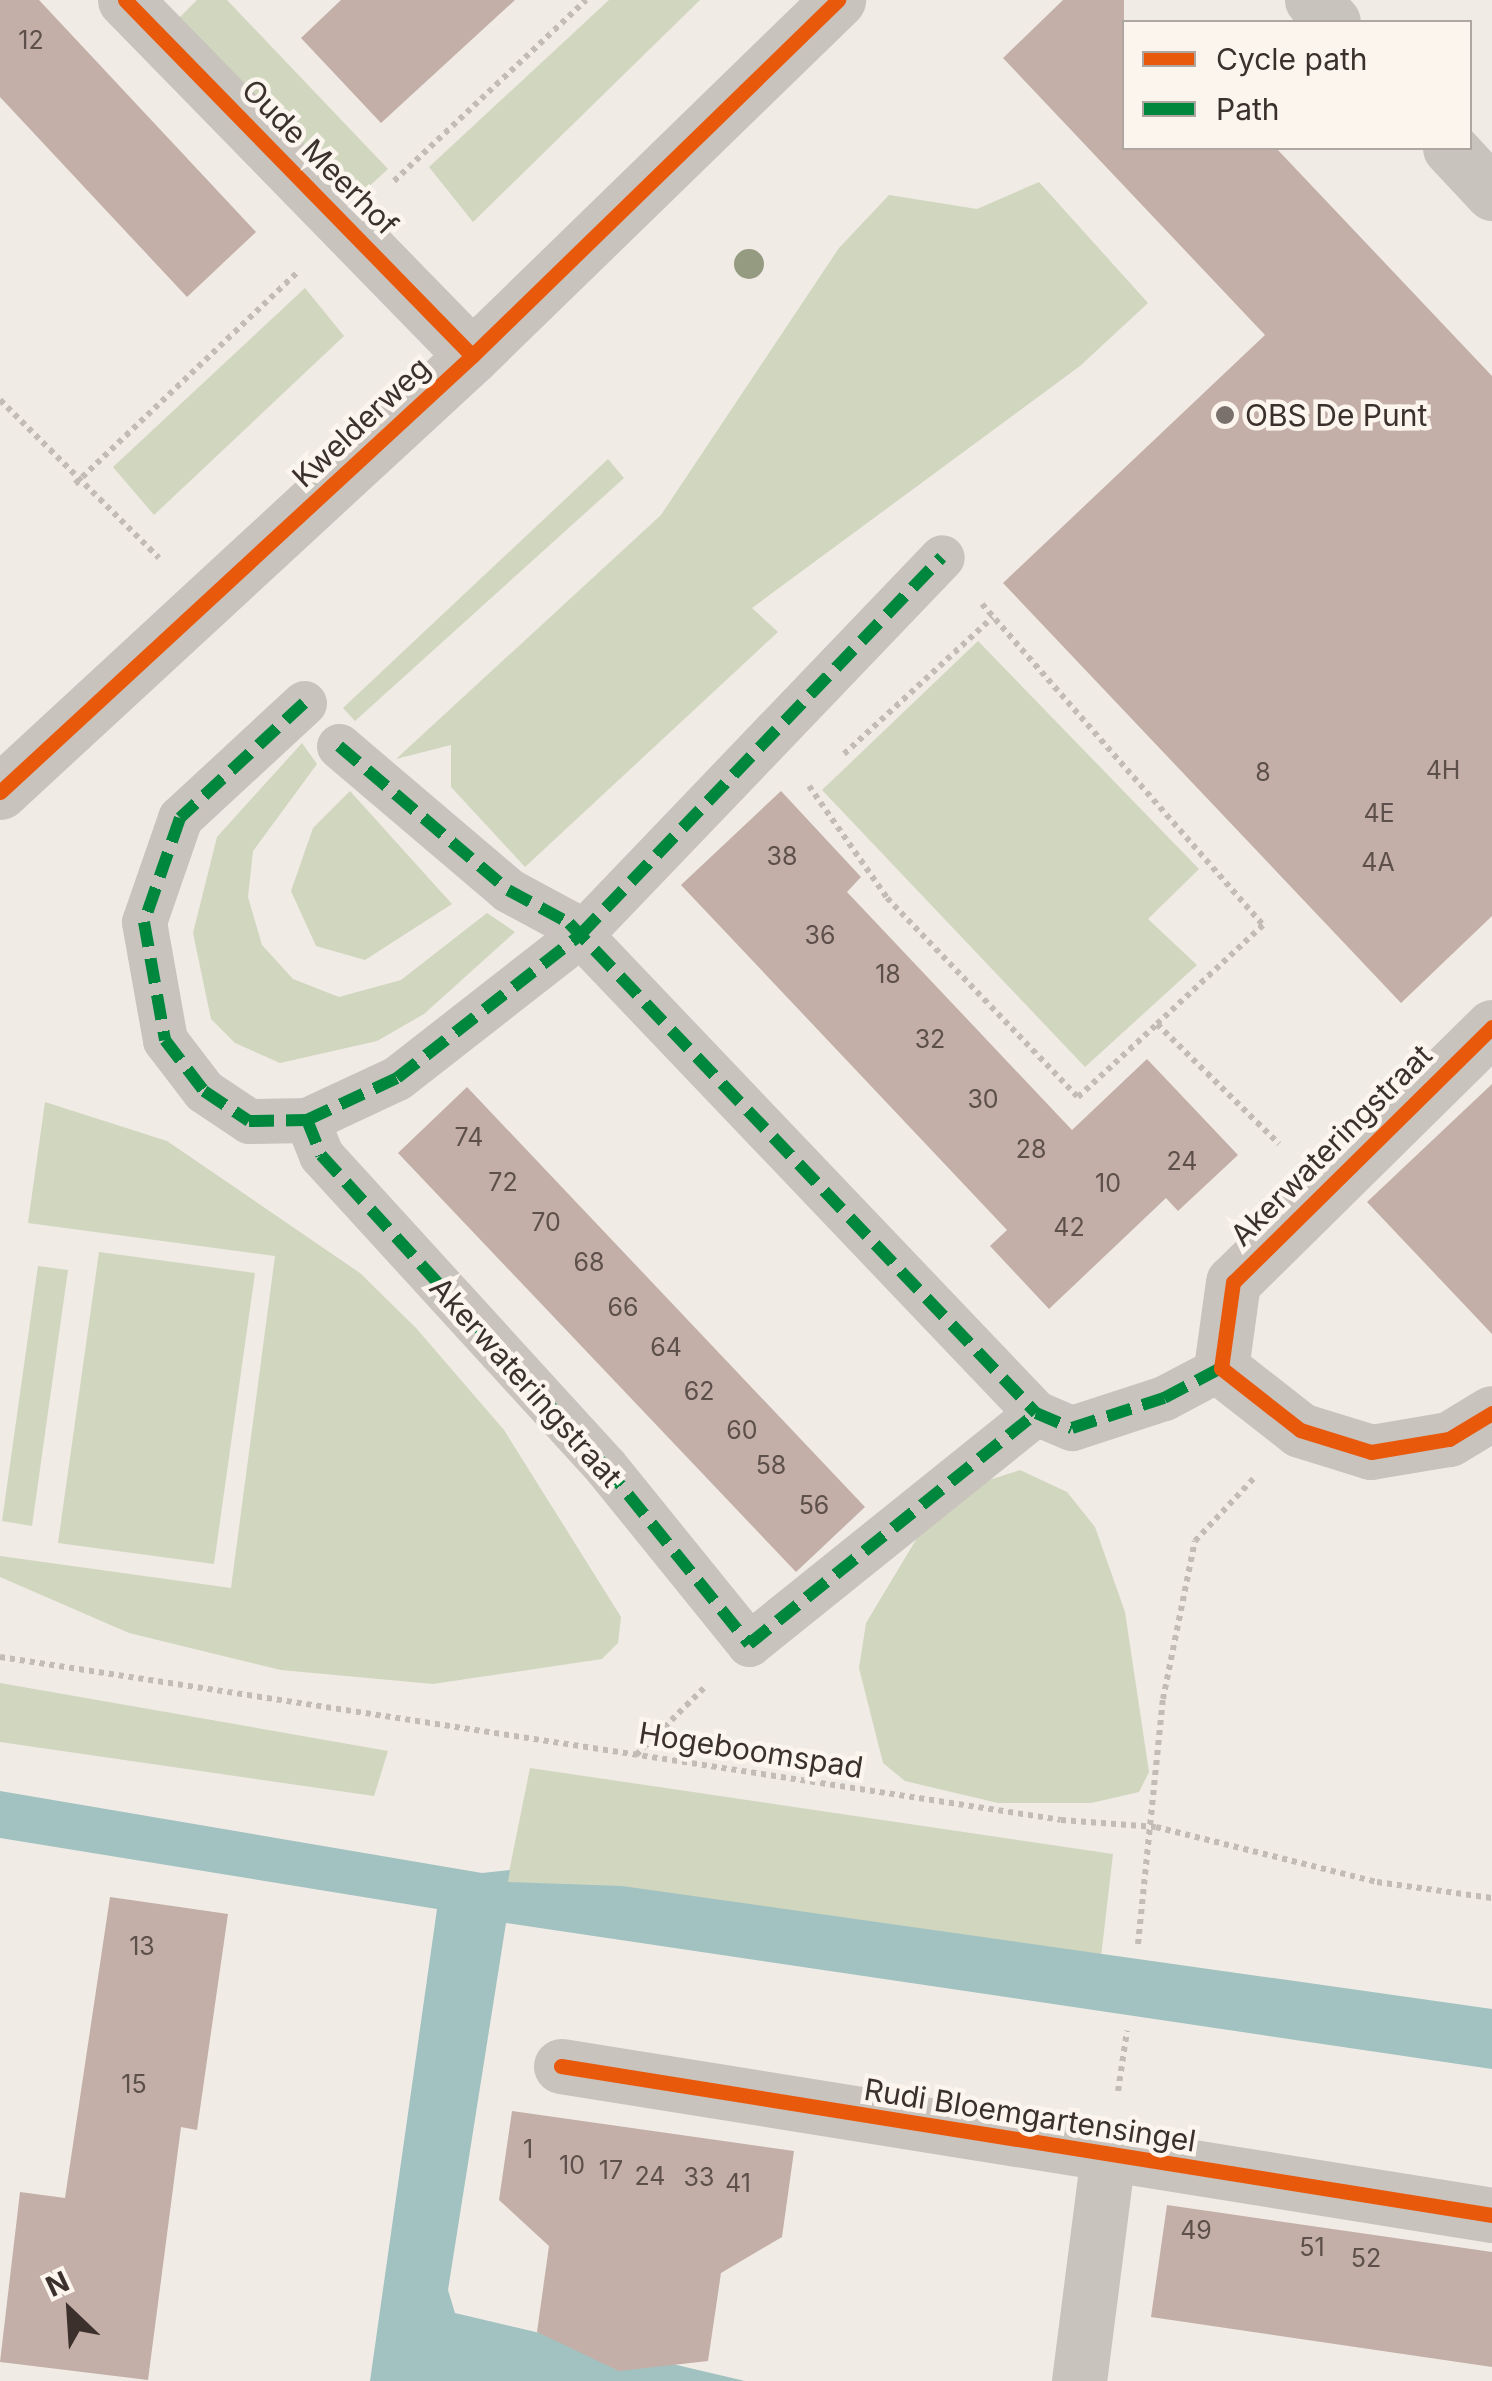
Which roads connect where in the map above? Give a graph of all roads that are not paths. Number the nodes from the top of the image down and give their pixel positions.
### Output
1 (125, 0) edge
2 (838, 0) edge
3 (1312, 0) edge
4 (1331, 20) edge
5 (1452, 150) edge
6 (1492, 193) edge
7 (472, 356) junction
8 (942, 558) road end
9 (304, 703) dead end
10 (339, 746) dead end
11 (0, 792) edge
12 (580, 935) junction
13 (1492, 1027) edge
14 (307, 1120) junction
15 (1221, 1368) junction
16 (1036, 1413) junction
17 (1492, 1413) edge
18 (561, 2066) dead end
19 (1108, 2156) junction
20 (1492, 2214) edge
21 (1079, 2381) edge

1 - 7 street, Oude Meerhof
2 - 7 street, Kwelderweg
3 - 4 street
5 - 6 street
7 - 11 street, Kwelderweg
8 - 12 street
9 - 14 street
10 - 12 street
12 - 14 street
12 - 16 street
13 - 15 street, Akerwateringstraat
14 - 16 street, Akerwateringstraat
15 - 16 street
15 - 17 street
18 - 19 street, Rudi Bloemgartensingel
19 - 20 street, Rudi Bloemgartensingel
19 - 21 street

